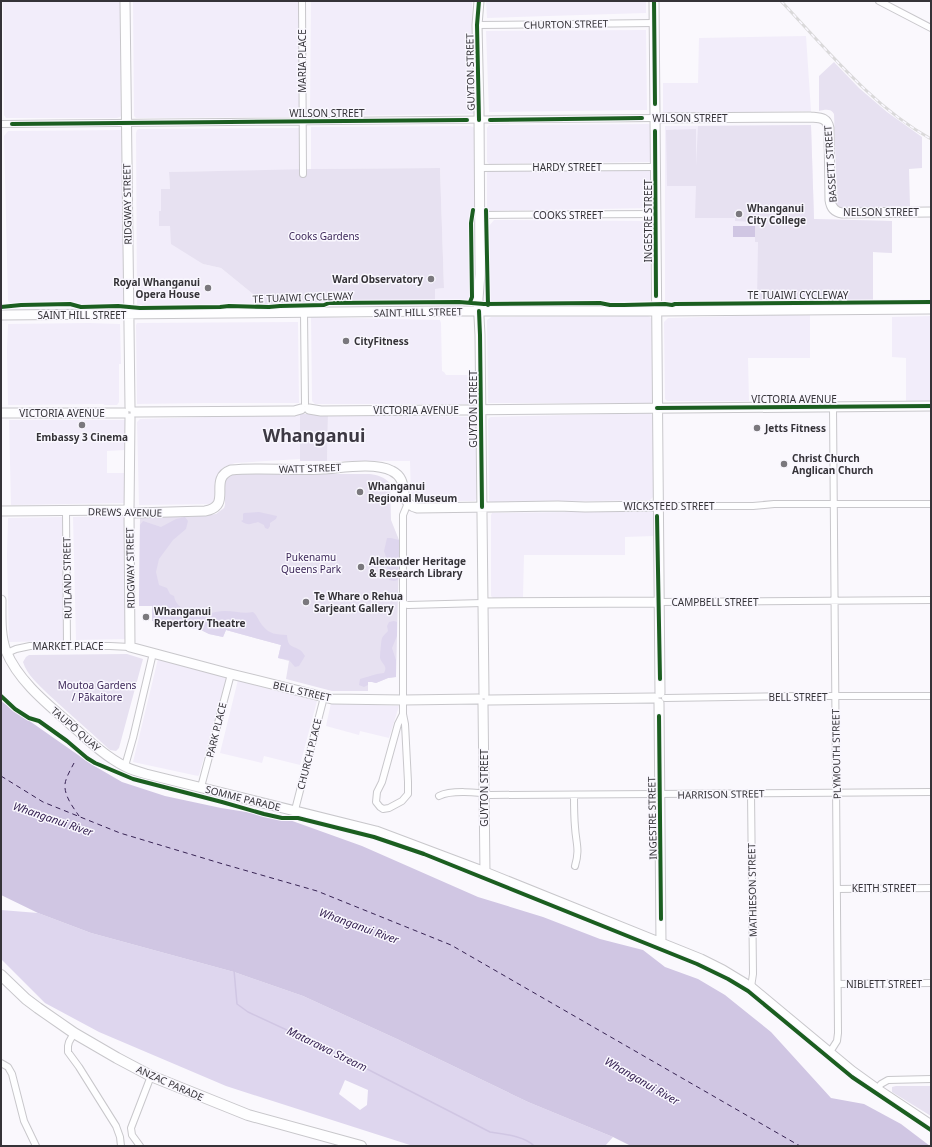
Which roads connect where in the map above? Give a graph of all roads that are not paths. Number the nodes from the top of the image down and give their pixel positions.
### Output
1 (125, 1) edge
2 (302, 1) edge
3 (479, 1) edge
4 (654, 1) edge
5 (880, 1) edge
6 (654, 23) junction
7 (477, 25) junction
8 (931, 28) edge
9 (655, 118) junction
10 (479, 120) junction
11 (826, 120) joint
12 (303, 121) junction
13 (126, 123) junction
14 (1, 124) edge
15 (655, 167) junction
16 (479, 168) junction
17 (303, 174) dead end
18 (833, 209) joint
19 (931, 212) edge
20 (656, 214) junction
21 (479, 215) junction
22 (931, 309) edge
23 (479, 311) junction
24 (656, 311) junction
25 (304, 313) junction
26 (128, 314) junction
27 (1, 315) edge
28 (931, 406) edge
29 (305, 407) junction
30 (833, 407) junction
31 (657, 408) junction
32 (481, 410) junction
33 (1, 413) edge
34 (130, 413) junction
35 (222, 477) joint
36 (408, 503) junction
37 (834, 504) junction
38 (931, 504) edge
39 (657, 506) junction
40 (482, 507) junction
41 (1, 511) edge
42 (66, 511) junction
43 (129, 512) junction
44 (1, 600) edge
45 (931, 600) edge
46 (834, 601) junction
47 (658, 602) junction
48 (403, 603) junction
49 (483, 603) junction
50 (2, 642) edge
51 (67, 646) junction
52 (130, 647) junction
53 (7, 653) junction
54 (153, 653) junction
55 (230, 674) junction
56 (931, 696) edge
57 (324, 697) junction
58 (835, 697) junction
59 (659, 698) junction
60 (484, 699) junction
61 (403, 700) junction
62 (403, 714) junction
63 (125, 766) junction
64 (201, 787) junction
65 (931, 792) edge
66 (751, 793) junction
67 (836, 793) junction
68 (484, 794) junction
69 (660, 794) junction
70 (574, 795) junction
71 (440, 796) dead end
72 (295, 810) junction
73 (575, 866) dead end
74 (484, 872) junction
75 (837, 888) junction
76 (931, 888) edge
77 (661, 943) junction
78 (1, 975) edge
79 (931, 983) edge
80 (838, 984) junction
81 (751, 987) junction
82 (74, 1033) junction
83 (830, 1052) junction
84 (1, 1063) edge
85 (151, 1076) junction
86 (931, 1079) edge
87 (877, 1089) junction
88 (931, 1125) edge
89 (36, 1146) edge
90 (121, 1146) edge
91 (140, 1146) edge
92 (361, 1146) edge

1 - 13 street, RIDGWAY STREET
2 - 12 street, MARIA PLACE
3 - 7 street, GUYTON STREET
4 - 6 street, INGESTRE STREET
5 - 8 street
6 - 7 street, CHURTON STREET
6 - 9 street, INGESTRE STREET
7 - 10 street, GUYTON STREET
9 - 10 street, WILSON STREET
9 - 11 street, WILSON STREET
9 - 15 street, INGESTRE STREET
10 - 12 street, WILSON STREET
10 - 16 street, GUYTON STREET
11 - 18 street, BASSETT STREET
12 - 13 street, WILSON STREET
12 - 17 street, MARIA PLACE
13 - 14 street, WILSON STREET
13 - 26 street, RIDGWAY STREET
15 - 16 street, HARDY STREET
15 - 20 street, INGESTRE STREET
16 - 21 street, GUYTON STREET
18 - 19 street, NELSON STREET
20 - 21 street, COOKS STREET
20 - 24 street, INGESTRE STREET
21 - 23 street, GUYTON STREET
22 - 24 street, SAINT HILL STREET
23 - 24 street, SAINT HILL STREET
23 - 25 street, SAINT HILL STREET
23 - 32 street, GUYTON STREET
24 - 31 street, INGESTRE STREET
25 - 26 street, SAINT HILL STREET
25 - 29 street
26 - 27 street, SAINT HILL STREET
26 - 34 street, RIDGWAY STREET
28 - 30 street, VICTORIA AVENUE
29 - 32 street, VICTORIA AVENUE
29 - 34 street, VICTORIA AVENUE
30 - 31 street, VICTORIA AVENUE
30 - 37 street, PLYMOUTH STREET
31 - 32 street, VICTORIA AVENUE
31 - 39 street, INGESTRE STREET
32 - 40 street, GUYTON STREET
33 - 34 street, VICTORIA AVENUE
34 - 43 street, RIDGWAY STREET
35 - 36 street, WATT STREET
35 - 43 street, DREWS AVENUE
36 - 40 street, WICKSTEED STREET
36 - 48 street
37 - 38 street, WICKSTEED STREET
37 - 39 street, WICKSTEED STREET
37 - 46 street, PLYMOUTH STREET
39 - 40 street, WICKSTEED STREET
39 - 47 street, INGESTRE STREET
40 - 49 street, GUYTON STREET
41 - 42 street, DREWS AVENUE
42 - 43 street, DREWS AVENUE
42 - 51 street, RUTLAND STREET
43 - 52 street, RIDGWAY STREET
44 - 50 street, TAUPŌ QUAY
45 - 46 street, CAMPBELL STREET
46 - 47 street, CAMPBELL STREET
46 - 58 street, PLYMOUTH STREET
47 - 49 street, CAMPBELL STREET
47 - 59 street, INGESTRE STREET
48 - 49 street, CAMPBELL STREET
48 - 61 street
49 - 60 street, GUYTON STREET
50 - 53 street, TAUPŌ QUAY
51 - 52 street, MARKET PLACE
51 - 53 street, MARKET PLACE
52 - 54 street, BELL STREET
53 - 63 street, TAUPŌ QUAY
54 - 55 street, BELL STREET
54 - 63 street
55 - 57 street, BELL STREET
55 - 64 street, PARK PLACE
56 - 58 street, BELL STREET
57 - 61 street, BELL STREET
57 - 72 street, CHURCH PLACE
58 - 59 street, BELL STREET
58 - 67 street, PLYMOUTH STREET
59 - 60 street, BELL STREET
59 - 69 street, INGESTRE STREET
60 - 61 street, BELL STREET
60 - 68 street, GUYTON STREET
61 - 62 street
62 - 62 street
63 - 64 street, SOMME PARADE
64 - 72 street, SOMME PARADE
65 - 67 street, HARRISON STREET
66 - 67 street, HARRISON STREET
66 - 69 street, HARRISON STREET
66 - 81 street, MATHIESON STREET
67 - 75 street, PLYMOUTH STREET
68 - 70 street, HARRISON STREET
68 - 71 street, HARRISON STREET
68 - 74 street, GUYTON STREET
69 - 70 street, HARRISON STREET
69 - 77 street, INGESTRE STREET
70 - 73 street
72 - 74 street, SOMME PARADE
74 - 77 street, SOMME PARADE
75 - 76 street, KEITH STREET
75 - 80 street, PLYMOUTH STREET
77 - 81 street, SOMME PARADE
78 - 82 main road, ANZAC PARADE
79 - 80 street, NIBLETT STREET
80 - 83 street, PLYMOUTH STREET
81 - 83 street, SOMME PARADE
82 - 85 main road, ANZAC PARADE
82 - 90 street
83 - 87 street, SOMME PARADE
84 - 89 street
85 - 91 street
85 - 92 main road, ANZAC PARADE
86 - 87 street
87 - 88 street, SOMME PARADE

